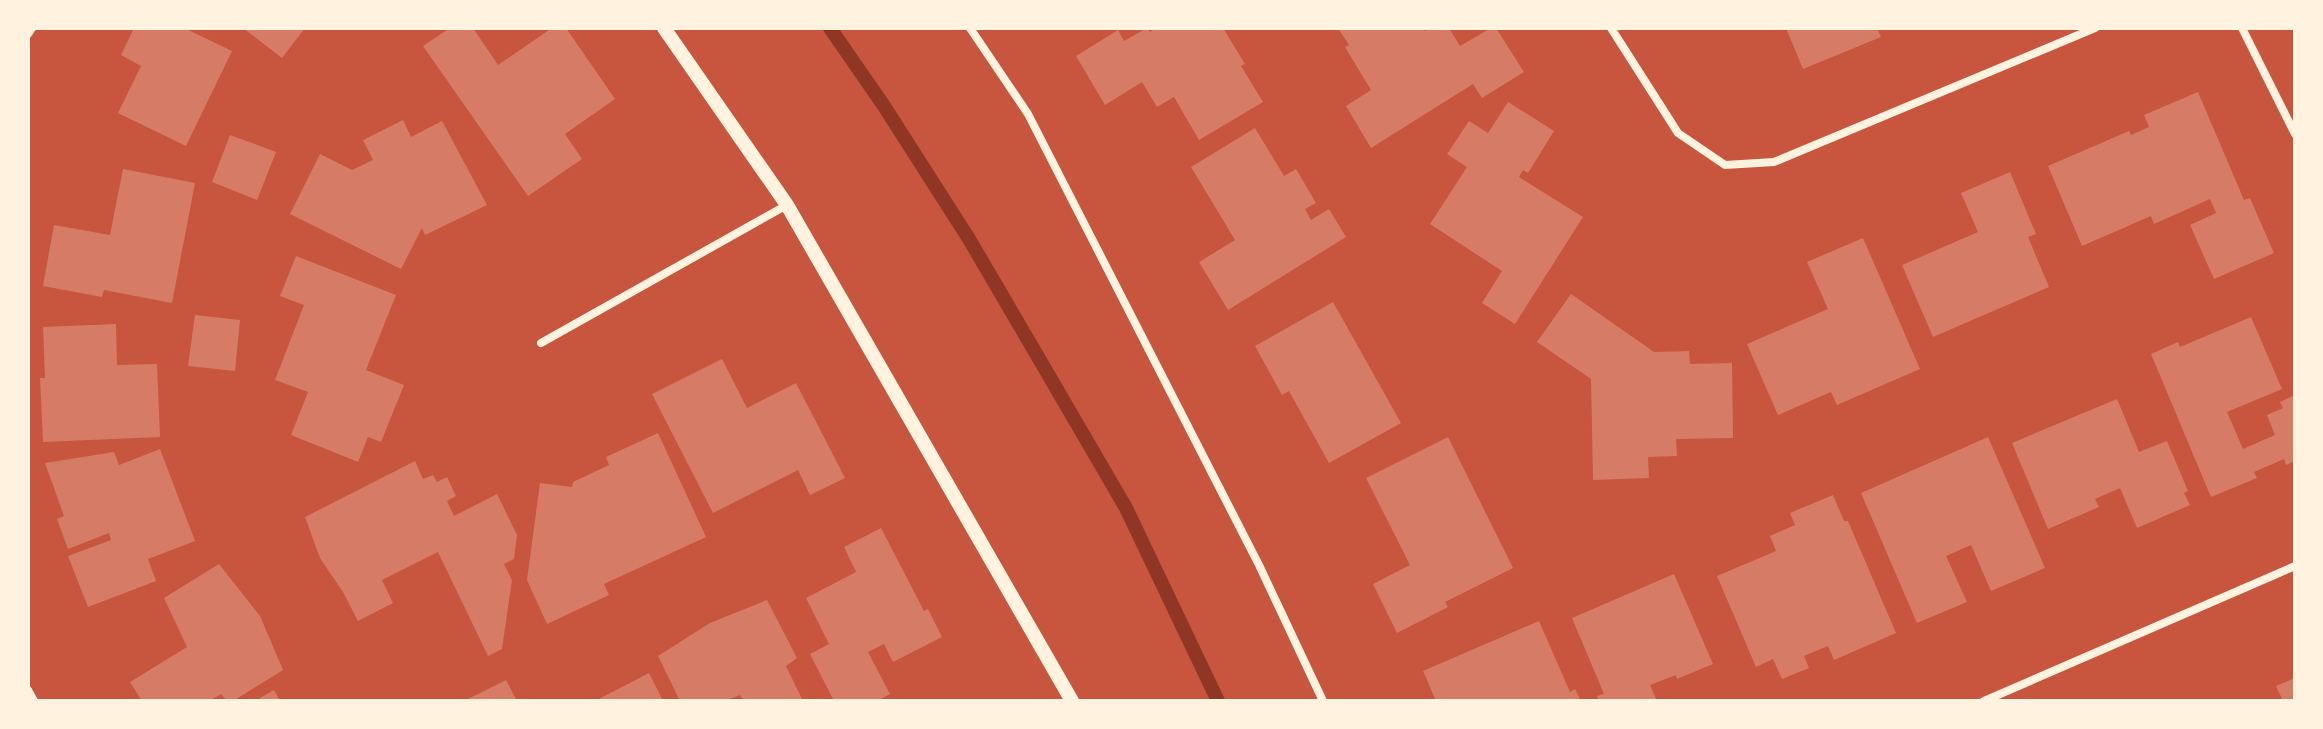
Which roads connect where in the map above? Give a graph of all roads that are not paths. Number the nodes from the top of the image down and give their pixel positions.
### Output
1 (32, 28) edge
2 (664, 28) edge
3 (970, 28) edge
4 (1611, 28) edge
5 (2095, 28) edge
6 (2242, 28) edge
7 (28, 34) edge
8 (2295, 134) edge
9 (787, 205) junction
10 (541, 343) dead end
11 (2295, 566) edge
12 (28, 690) edge
13 (34, 701) edge
14 (1072, 701) edge
15 (1323, 701) edge
16 (1984, 701) edge

1 - 7 street
2 - 9 street
3 - 15 street
4 - 5 street
6 - 8 street
9 - 10 street
9 - 14 street
11 - 16 street
12 - 13 street

